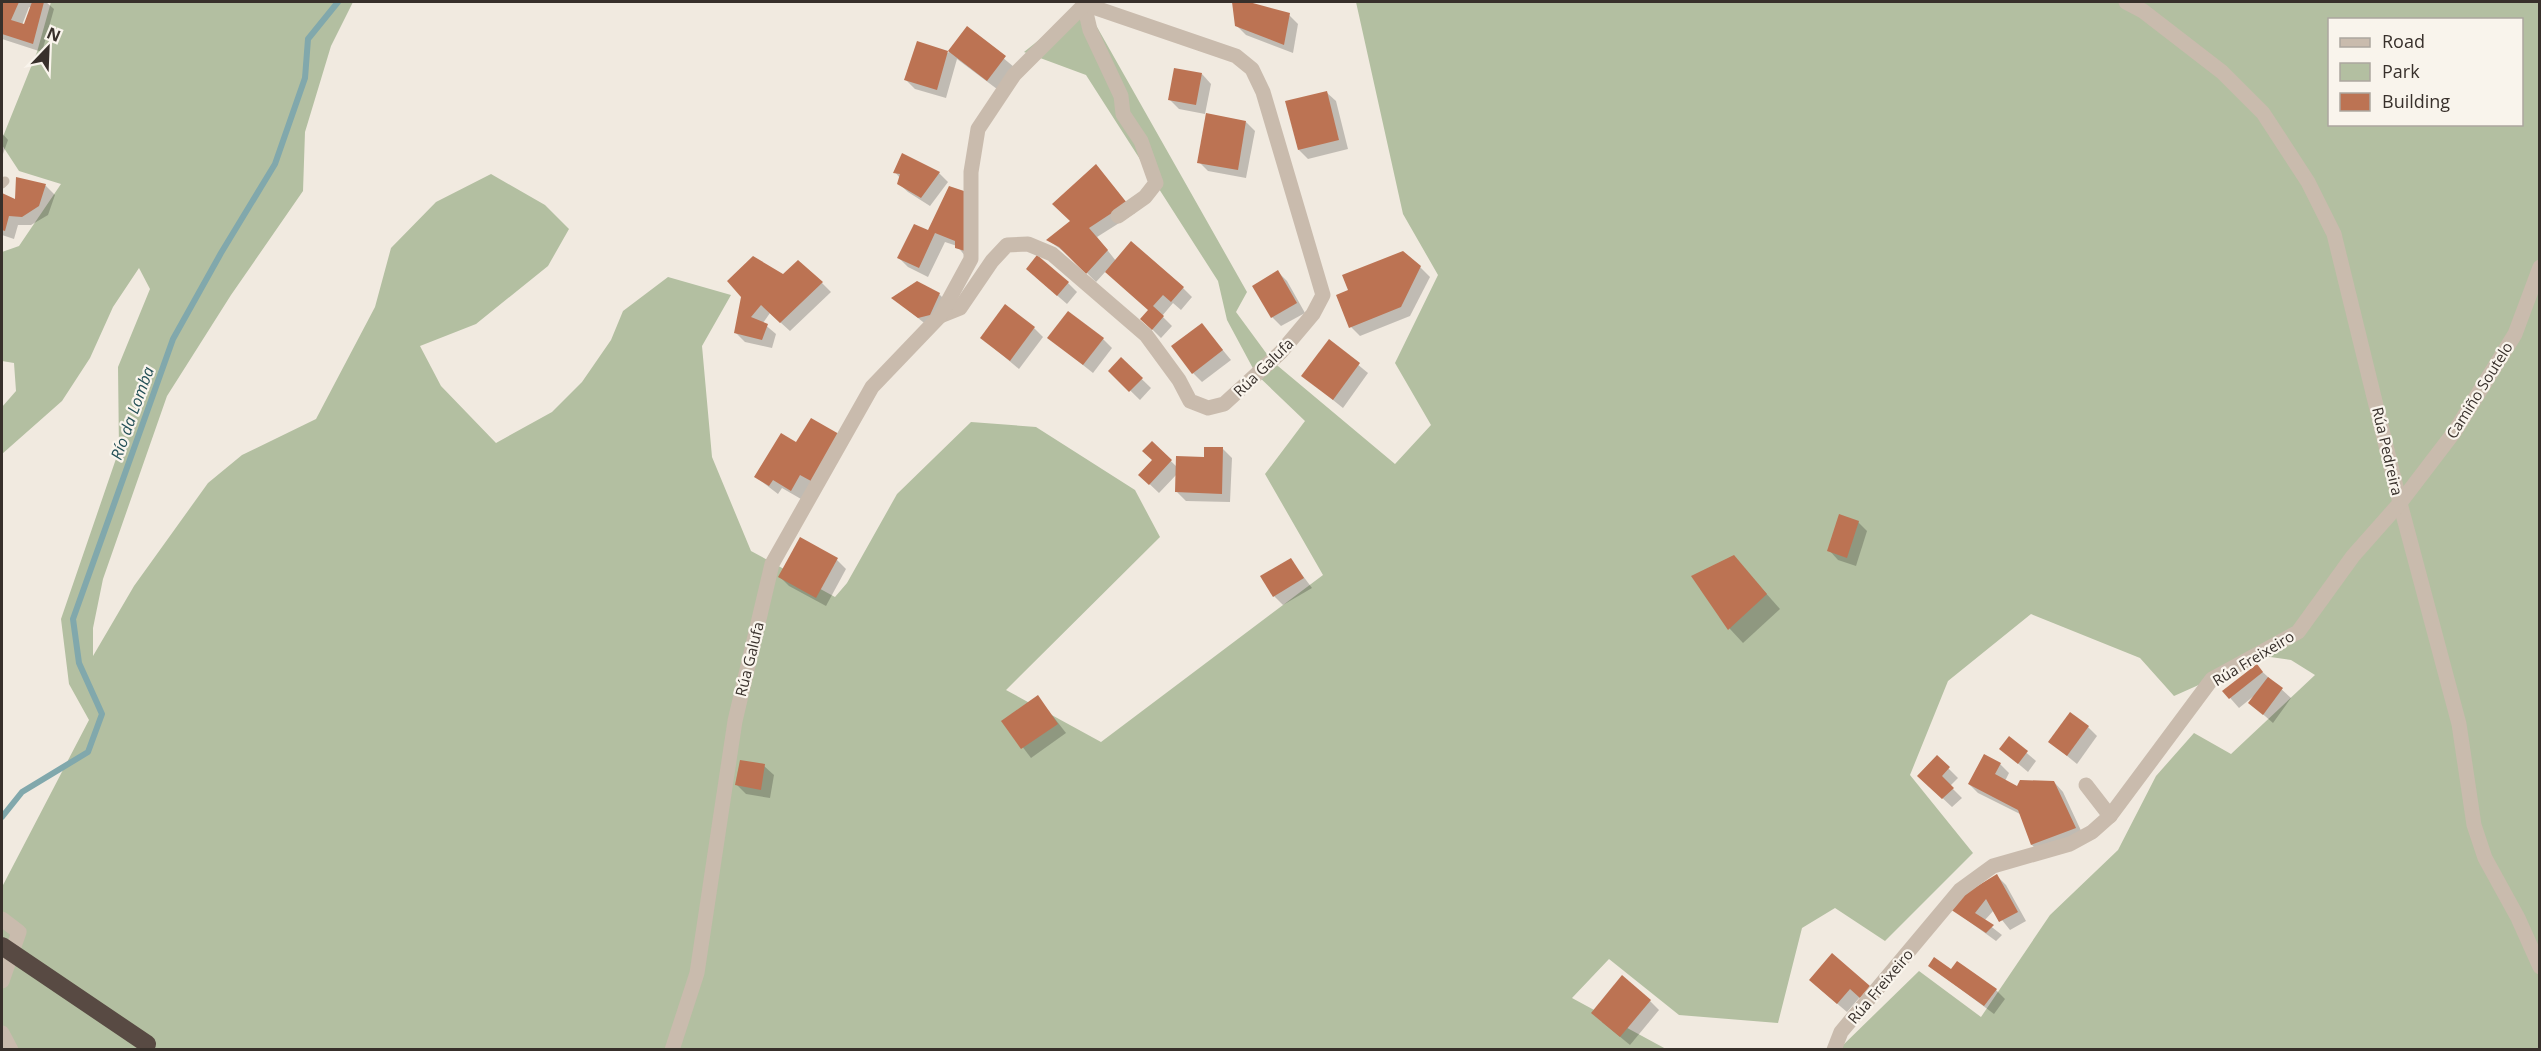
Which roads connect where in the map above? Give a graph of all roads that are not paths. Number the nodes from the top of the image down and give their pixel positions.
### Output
1 (2126, 2) edge
2 (1086, 3) edge
3 (1118, 216) dead end
4 (2540, 267) edge
5 (940, 315) junction
6 (2400, 504) junction
7 (2086, 785) dead end
8 (2110, 816) junction
9 (2, 919) edge
10 (2, 946) edge
11 (2540, 967) edge
12 (2, 981) edge
13 (2, 1033) edge
14 (147, 1044) dead end
15 (11, 1050) edge
16 (672, 1050) edge
17 (1834, 1050) edge

1 - 6 street, Rúa Pedreira
2 - 3 street
2 - 5 street, Rúa Galufa
2 - 5 street, Rúa Galufa
4 - 6 street, Camiño Soutelo
5 - 16 street, Rúa Galufa
6 - 8 street, Rúa Freixeiro
6 - 11 street, Rúa Pedreira
7 - 8 street
8 - 17 street, Rúa Freixeiro
9 - 12 street
10 - 14 highway, bridge
13 - 15 street

